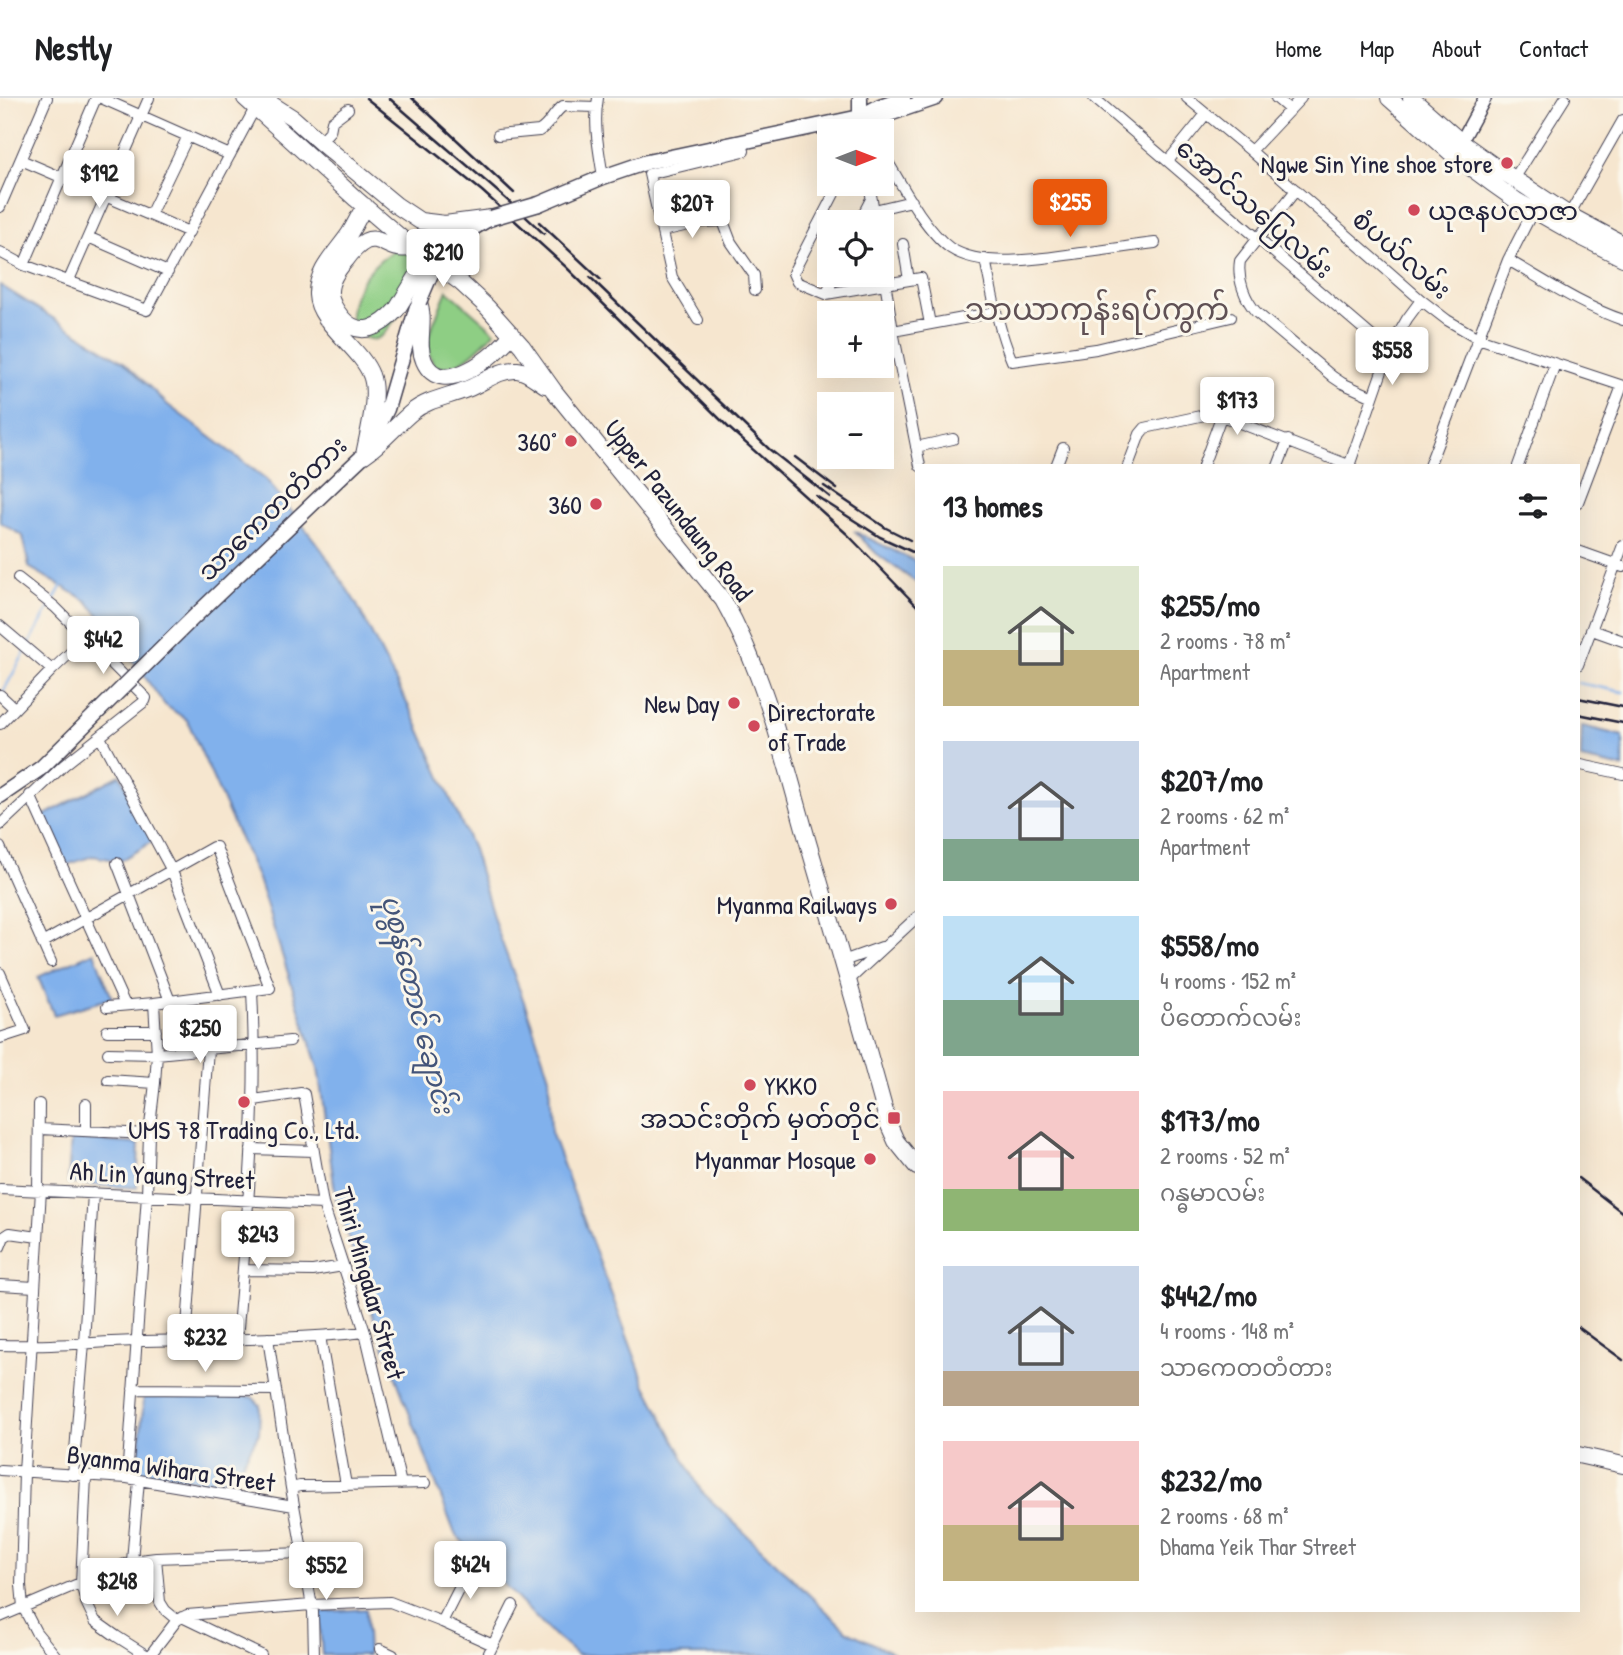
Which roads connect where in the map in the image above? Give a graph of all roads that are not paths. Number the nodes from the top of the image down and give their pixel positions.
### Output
1 (47, 98) edge
2 (98, 98) edge
3 (149, 98) edge
4 (860, 98) edge
5 (903, 98) edge
6 (936, 98) edge
7 (1094, 98) edge
8 (1187, 98) edge
9 (1276, 98) edge
10 (1301, 98) edge
11 (1389, 98) edge
12 (1411, 98) edge
13 (1485, 98) edge
14 (1564, 98) edge
15 (252, 101) edge
16 (598, 103) edge
17 (348, 109) dead end
18 (1290, 110) junction
19 (1206, 114) junction
20 (141, 116) junction
21 (861, 119) edge
22 (866, 119) edge
23 (875, 119) edge
24 (1623, 120) edge
25 (817, 131) edge
26 (498, 135) dead end
27 (188, 136) junction
28 (320, 142) junction
29 (1461, 142) junction
30 (742, 143) junction
31 (1251, 151) junction
32 (230, 155) junction
33 (21, 160) junction
34 (1168, 161) junction
35 (894, 172) edge
36 (61, 177) junction
37 (603, 177) junction
38 (1514, 178) junction
39 (1296, 190) junction
40 (833, 196) edge
41 (106, 197) junction
42 (871, 198) joint
43 (912, 201) junction
44 (1537, 203) junction
45 (0, 206) edge
46 (365, 206) junction
47 (865, 210) edge
48 (874, 210) joint
49 (150, 215) junction
50 (1569, 215) junction
51 (491, 218) junction
52 (662, 231) junction
53 (189, 232) junction
54 (88, 237) junction
55 (1258, 238) junction
56 (1155, 243) dead end
57 (903, 244) dead end
58 (1623, 246) edge
59 (413, 248) junction
60 (0, 252) edge
61 (985, 259) junction
62 (1508, 260) junction
63 (436, 262) junction
64 (23, 265) junction
65 (168, 272) junction
66 (909, 280) junction
67 (69, 281) junction
68 (894, 282) edge
69 (829, 287) edge
70 (864, 287) edge
71 (755, 290) dead end
72 (826, 294) junction
73 (1421, 300) junction
74 (419, 302) junction
75 (996, 312) junction
76 (1231, 317) dead end
77 (698, 320) dead end
78 (1623, 320) edge
79 (930, 324) junction
80 (894, 331) edge
81 (1478, 338) junction
82 (517, 340) junction
83 (894, 341) edge
84 (1389, 351) junction
85 (1555, 365) junction
86 (496, 375) junction
87 (1623, 386) edge
88 (554, 391) junction
89 (1373, 397) junction
90 (1222, 414) junction
91 (953, 439) dead end
92 (1288, 440) junction
93 (916, 447) junction
94 (1063, 448) dead end
95 (364, 455) junction
96 (920, 464) edge
97 (1057, 464) edge
98 (1129, 464) edge
99 (1203, 464) edge
100 (1279, 464) edge
101 (1348, 464) edge
102 (1350, 464) edge
103 (1430, 464) edge
104 (1519, 464) edge
105 (1580, 497) edge
106 (1623, 545) edge
107 (1580, 552) edge
108 (1619, 565) edge
109 (18, 578) dead end
110 (0, 626) edge
111 (1592, 630) junction
112 (86, 638) junction
113 (1623, 641) edge
114 (1580, 660) edge
115 (52, 670) junction
116 (0, 695) edge
117 (14, 708) junction
118 (0, 724) edge
119 (100, 737) junction
120 (1581, 765) dead end
121 (1623, 774) edge
122 (30, 795) junction
123 (0, 796) edge
124 (0, 825) edge
125 (0, 847) edge
126 (117, 863) dead end
127 (172, 871) junction
128 (130, 894) junction
129 (86, 918) junction
130 (915, 921) edge
131 (42, 943) junction
132 (886, 946) junction
133 (843, 961) junction
134 (51, 962) dead end
135 (0, 973) edge
136 (849, 980) junction
137 (252, 991) junction
138 (220, 995) junction
139 (170, 1001) junction
140 (154, 1003) junction
141 (125, 1005) junction
142 (107, 1007) dead end
143 (107, 1031) dead end
144 (156, 1031) junction
145 (0, 1038) edge
146 (290, 1041) dead end
147 (255, 1045) junction
148 (208, 1049) junction
149 (108, 1053) dead end
150 (156, 1054) junction
151 (108, 1080) dead end
152 (155, 1083) junction
153 (254, 1100) junction
154 (39, 1104) dead end
155 (86, 1104) dead end
156 (39, 1129) junction
157 (86, 1131) junction
158 (149, 1134) junction
159 (251, 1149) junction
160 (314, 1151) junction
161 (915, 1165) edge
162 (0, 1189) edge
163 (40, 1190) junction
164 (93, 1193) junction
165 (147, 1195) junction
166 (197, 1198) junction
167 (248, 1200) junction
168 (323, 1203) junction
169 (38, 1237) junction
170 (0, 1247) edge
171 (343, 1266) junction
172 (243, 1269) junction
173 (0, 1284) edge
174 (35, 1287) junction
175 (365, 1332) junction
176 (320, 1336) junction
177 (268, 1338) junction
178 (237, 1339) junction
179 (186, 1340) junction
180 (137, 1341) junction
181 (84, 1343) junction
182 (0, 1345) edge
183 (32, 1346) junction
184 (134, 1390) junction
185 (276, 1390) junction
186 (1580, 1455) edge
187 (1623, 1465) edge
188 (0, 1471) edge
189 (24, 1472) junction
190 (74, 1475) junction
191 (86, 1476) junction
192 (127, 1478) junction
193 (139, 1480) junction
194 (425, 1483) dead end
195 (401, 1484) junction
196 (346, 1485) junction
197 (290, 1488) junction
198 (294, 1506) junction
199 (303, 1553) junction
200 (156, 1558) junction
201 (132, 1561) junction
202 (470, 1567) dead end
203 (81, 1584) junction
204 (311, 1605) junction
205 (513, 1605) dead end
206 (23, 1607) junction
207 (0, 1617) edge
208 (179, 1618) junction
209 (442, 1622) junction
210 (493, 1645) junction
211 (380, 1649) dead end
212 (55, 1655) edge
213 (148, 1655) edge
214 (261, 1655) edge
215 (314, 1655) edge
216 (393, 1655) edge
217 (488, 1655) edge

1 - 33 street
2 - 20 street
2 - 36 street
3 - 20 street
4 - 21 main road
5 - 22 main road
6 - 23 main road
7 - 34 street, အောင်သပြေလမ်း
8 - 19 street, စံပယ်လမ်း
9 - 18 street
10 - 18 street
11 - 44 main road
12 - 29 main road
13 - 29 street
14 - 38 street
15 - 28 main road
15 - 32 street
15 - 46 main road, Upper Pazundaung Road
16 - 26 street
16 - 37 street
17 - 28 street
18 - 31 street
19 - 31 street, စံပယ်လမ်း
19 - 34 street
20 - 27 street
20 - 41 street
24 - 50 street
25 - 30 main road, သာကေတတံတား
27 - 32 street
27 - 49 street
28 - 51 main road
29 - 38 main road
30 - 37 main road, သာကေတတံတား
30 - 52 street
31 - 39 street, စံပယ်လမ်း
32 - 53 street
33 - 36 street
33 - 45 street
34 - 55 street, အောင်သပြေလမ်း
35 - 43 street
36 - 41 street
36 - 64 street
37 - 51 main road, သာကေတတံတား, bridge
38 - 44 main road
39 - 55 street
39 - 73 street, စံပယ်လမ်း
40 - 72 street
41 - 49 street
41 - 54 street
42 - 47 street
42 - 48 street
43 - 48 street
43 - 61 street
44 - 50 main road
44 - 58 main road
44 - 62 street
46 - 59 main road, Upper Pazundaung Road
46 - 95 main road
49 - 53 street
50 - 58 main road
51 - 63 main road, သာကေတတံတား
52 - 71 street
52 - 77 street
53 - 65 street
54 - 65 street
54 - 67 street
55 - 84 street, အောင်သပြေလမ်း
55 - 89 street
56 - 61 street
57 - 66 street
59 - 63 main road, bridge
59 - 82 main road, Upper Pazundaung Road
60 - 64 street
61 - 75 street
62 - 78 street
62 - 81 street
63 - 74 main road, သာကေတတံတား, bridge
64 - 67 street
65 - 67 street
66 - 68 street
66 - 79 street
69 - 72 street
70 - 72 street
73 - 81 street, စံပယ်လမ်း
73 - 84 street
74 - 82 main road
74 - 95 main road, သာကေတတံတား
75 - 76 street
75 - 79 street
79 - 80 street
81 - 85 street, စံပယ်လမ်း
81 - 103 street
82 - 86 main road
82 - 88 main road, Upper Pazundaung Road
83 - 93 street
84 - 89 street
85 - 87 street, စံပယ်လမ်း
85 - 104 street
86 - 88 main road
86 - 95 main road
87 - 105 street
88 - 133 main road, Upper Pazundaung Road
89 - 102 street
90 - 92 street
90 - 98 street
90 - 99 street
91 - 93 street
92 - 100 street
92 - 101 street
93 - 96 street
94 - 97 street
95 - 123 main road, သာကေတတံတား, bridge
106 - 108 street
107 - 108 street
108 - 111 street
109 - 112 street
110 - 115 street
111 - 113 street
111 - 114 street
112 - 115 street
112 - 119 street
115 - 117 street
116 - 117 street
117 - 118 street
119 - 122 street
119 - 127 street
120 - 121 street
122 - 124 street
122 - 129 street
125 - 131 street
126 - 128 street
127 - 128 street
127 - 137 street
127 - 138 street
128 - 129 street
128 - 139 street
129 - 131 street
129 - 141 street
130 - 132 street
131 - 134 street
132 - 133 street
132 - 136 street
133 - 136 main road, Upper Pazundaung Road
135 - 145 street
136 - 161 main road, Upper Pazundaung Road
137 - 138 street
137 - 147 street
138 - 139 street
139 - 140 street
140 - 141 street
140 - 144 street
141 - 142 street
143 - 144 street
144 - 150 street
146 - 147 street
147 - 148 street
147 - 153 street
148 - 150 street
148 - 166 street
149 - 150 street
150 - 152 street
151 - 152 street
152 - 158 street
153 - 159 street
153 - 160 street, Thiri Mingalar Street
154 - 156 street
155 - 157 street
156 - 157 street
156 - 163 street
157 - 158 street
158 - 165 street
159 - 160 street
159 - 167 street
160 - 168 street, Thiri Mingalar Street
162 - 163 street, Ah Lin Yaung Street
163 - 164 street, Ah Lin Yaung Street
163 - 169 street
164 - 165 street, Ah Lin Yaung Street
164 - 181 street
165 - 166 street, Ah Lin Yaung Street
165 - 180 street
166 - 167 street, Ah Lin Yaung Street
166 - 179 street
167 - 168 street, Ah Lin Yaung Street
167 - 172 street
168 - 171 street, Thiri Mingalar Street
169 - 170 street
169 - 174 street
171 - 172 street
171 - 175 street, Thiri Mingalar Street
172 - 178 street
173 - 174 street
174 - 183 street
175 - 176 street
175 - 195 street, Thiri Mingalar Street
176 - 177 street
176 - 196 street
177 - 178 street
177 - 185 street
178 - 179 street
179 - 180 street
180 - 181 street
180 - 184 street
181 - 183 street
181 - 190 street
182 - 183 street
183 - 189 street
184 - 185 street
184 - 192 street
185 - 197 street
186 - 187 main road
188 - 189 street, Byanma Wihara Street
189 - 190 street, Byanma Wihara Street
189 - 206 street
190 - 191 street, Byanma Wihara Street
191 - 192 street, Byanma Wihara Street
191 - 203 street
192 - 193 street, Byanma Wihara Street
193 - 198 street, Byanma Wihara Street
193 - 201 street
194 - 195 street
195 - 196 street
196 - 197 street
197 - 198 street
198 - 199 street
199 - 200 street
199 - 204 street
200 - 201 street
200 - 208 street
201 - 203 street
202 - 209 street
203 - 206 street
203 - 213 street
204 - 208 street
204 - 209 street
204 - 215 street
205 - 210 street
206 - 207 street
206 - 212 street
208 - 213 street
208 - 214 street
209 - 210 street
210 - 217 street
211 - 216 street

